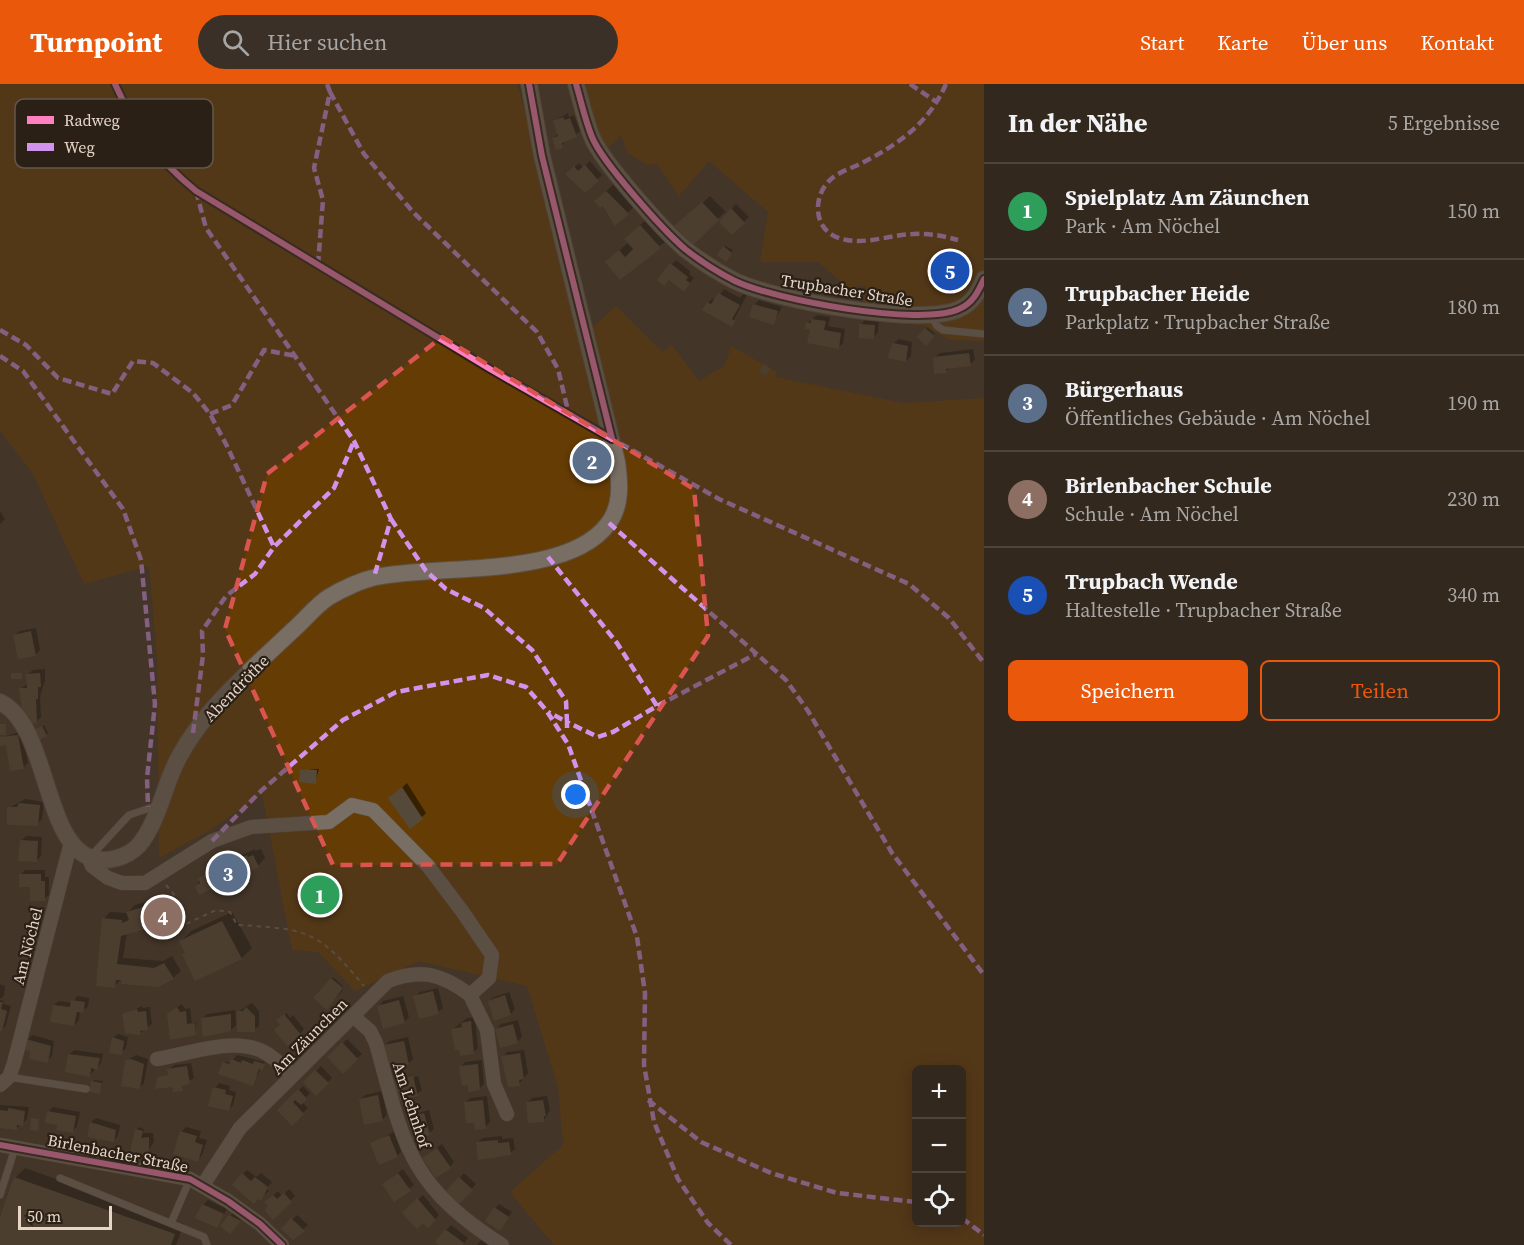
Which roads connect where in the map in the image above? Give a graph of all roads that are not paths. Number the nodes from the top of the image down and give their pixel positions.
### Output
1 (529, 84) edge
2 (576, 84) edge
3 (984, 279) edge
4 (931, 316) junction
5 (984, 334) edge
6 (0, 702) edge
7 (159, 805) junction
8 (70, 846) junction
9 (89, 858) junction
10 (470, 995) junction
11 (353, 1016) junction
12 (157, 1059) dead end
13 (293, 1075) junction
14 (5, 1081) edge
15 (86, 1089) dead end
16 (507, 1114) dead end
17 (0, 1145) edge
18 (15, 1148) junction
19 (60, 1178) dead end
20 (196, 1182) junction
21 (0, 1195) edge
22 (171, 1223) junction
23 (207, 1245) edge
24 (282, 1245) edge
25 (502, 1245) edge

1 - 7 street, Abendröthe
2 - 4 street, Trupbacher Straße
3 - 4 street, Trupbacher Straße
4 - 5 lane
6 - 8 street
7 - 9 lane
7 - 9 street, Abendröthe
8 - 9 street
8 - 14 street, Am Nöchel
9 - 10 street
10 - 11 street, Am Zäunchen
10 - 16 street
11 - 13 street, Am Zäunchen
11 - 25 street, Am Lehnhof
12 - 13 street
13 - 20 street, Am Zäunchen
14 - 15 lane
17 - 18 street, Birlenbacher Straße
18 - 20 street, Birlenbacher Straße
18 - 21 lane
19 - 22 lane
20 - 22 lane
20 - 24 street, Birlenbacher Straße
22 - 23 lane

